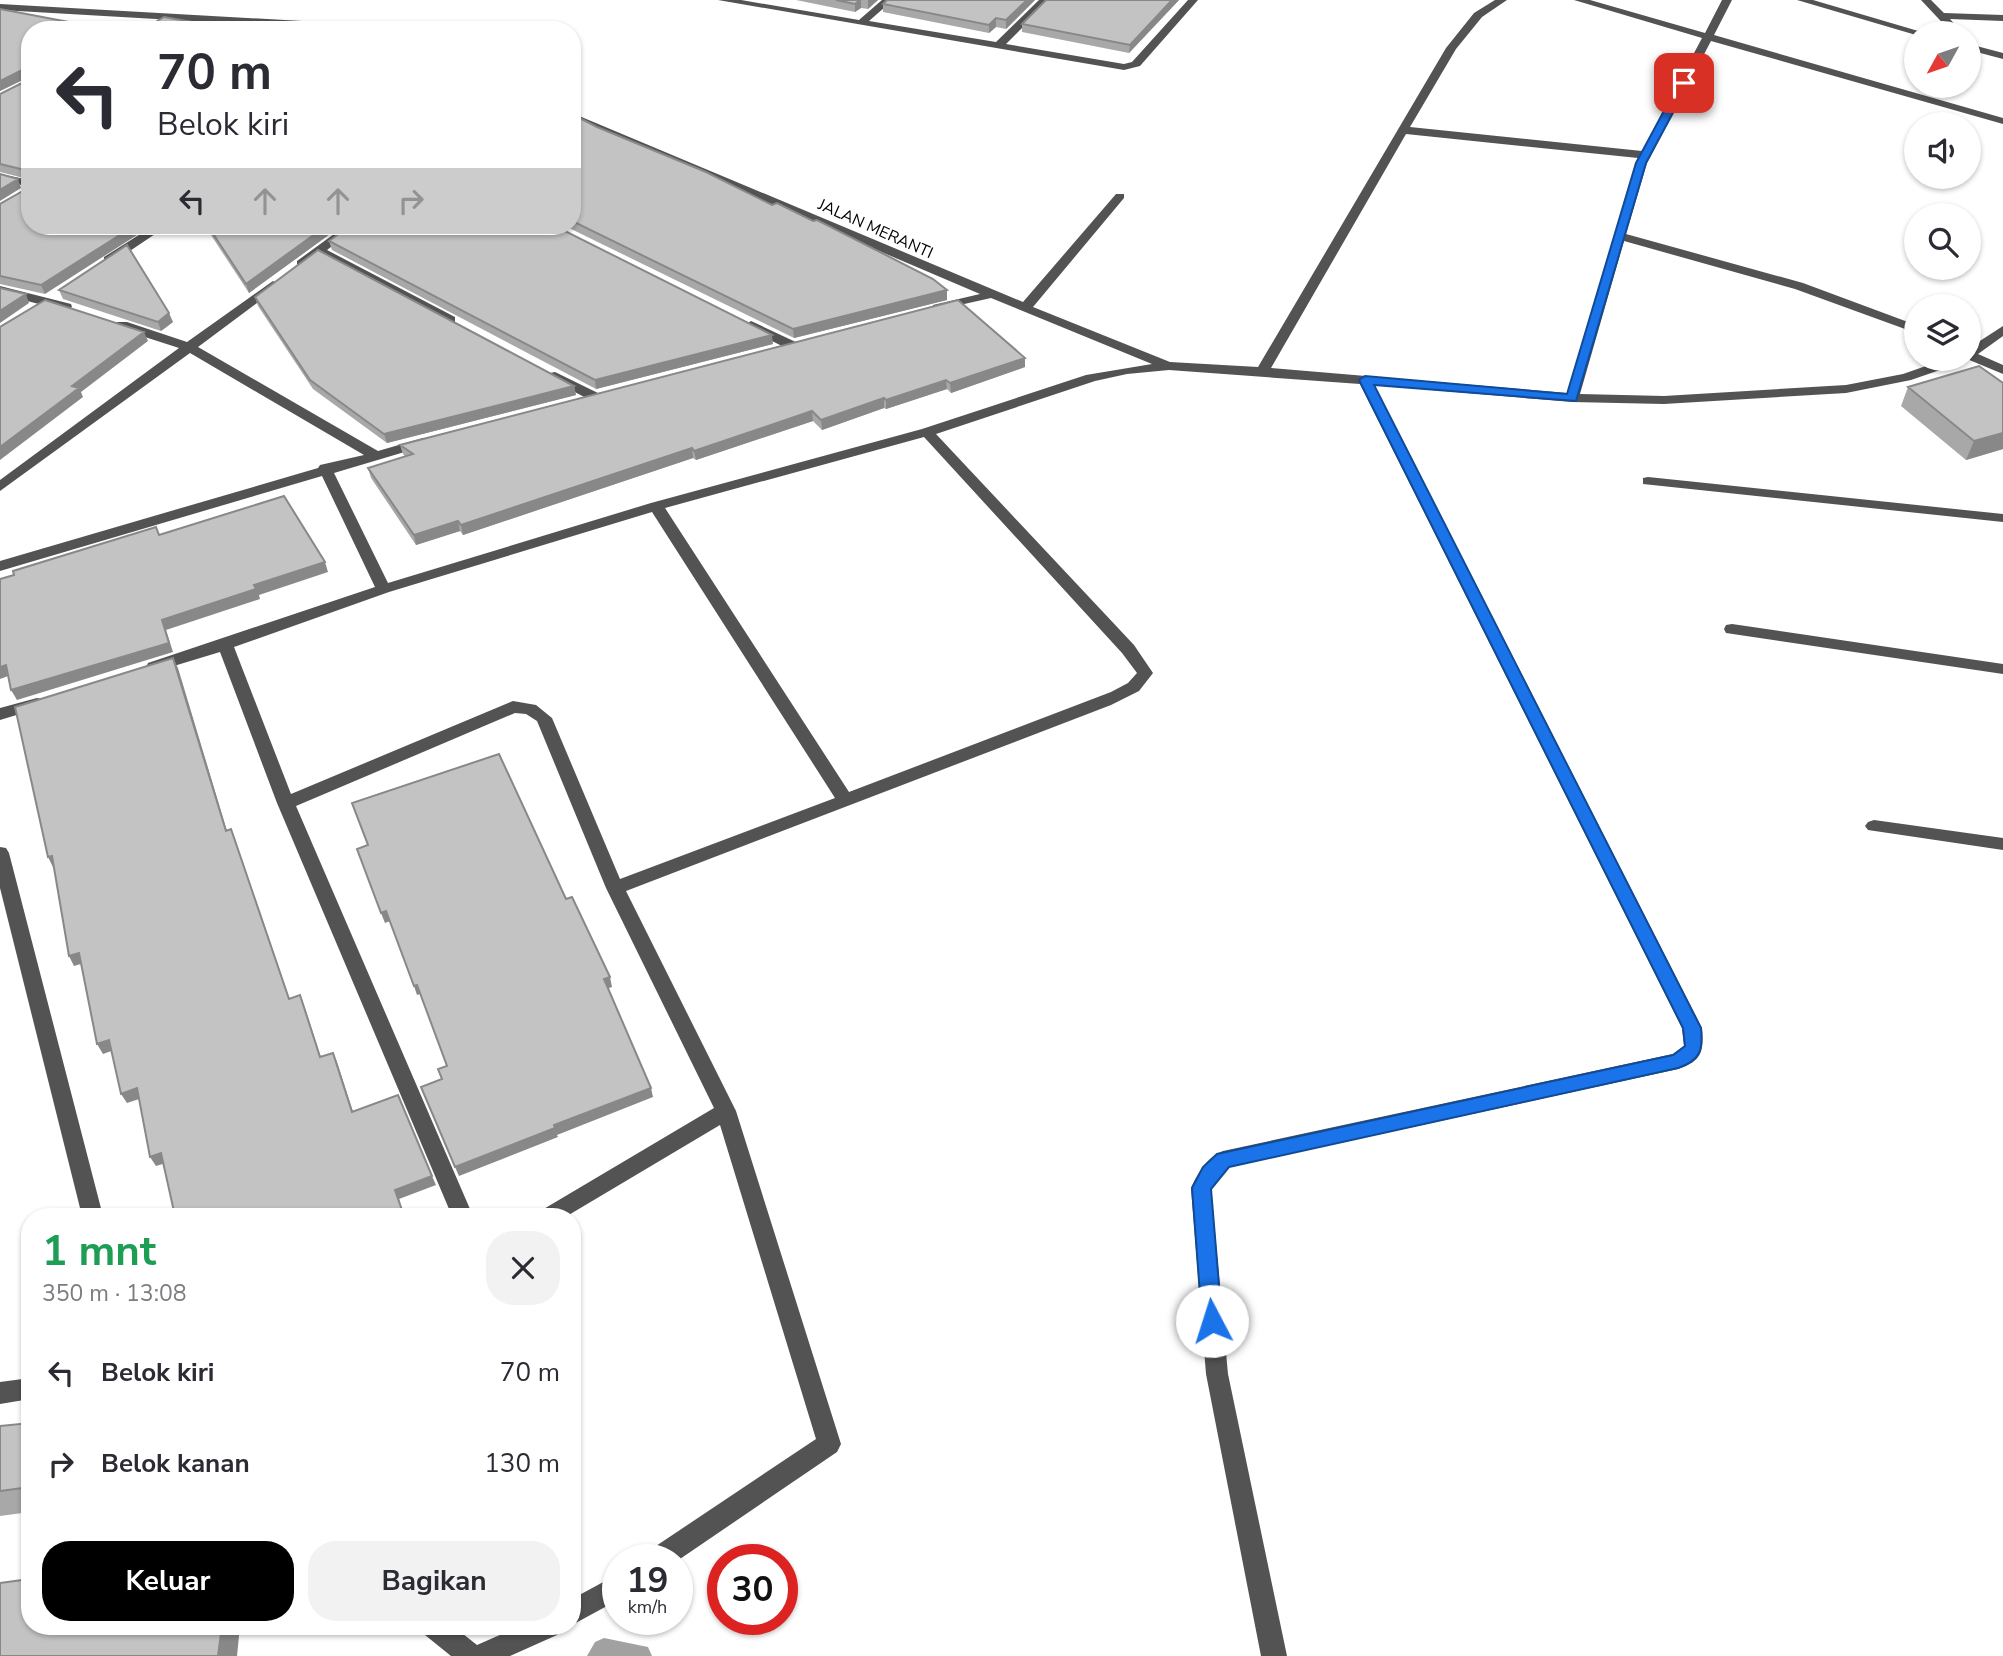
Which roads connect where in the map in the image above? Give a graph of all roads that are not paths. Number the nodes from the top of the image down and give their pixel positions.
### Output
1 (726, 0) edge
2 (888, 0) edge
3 (1045, 0) edge
4 (1193, 0) edge
5 (1502, 0) edge
6 (1579, 0) edge
7 (1727, 0) edge
8 (1802, 0) edge
9 (1926, 0) edge
10 (1821, 2) edge
11 (0, 7) edge
12 (1941, 16) junction
13 (149, 17) junction
14 (2003, 18) edge
15 (141, 21) edge
16 (208, 21) edge
17 (1946, 21) edge
18 (861, 23) junction
19 (1904, 28) edge
20 (1710, 36) junction
21 (999, 46) junction
22 (1981, 49) edge
23 (2003, 56) edge
24 (581, 120) edge
25 (2003, 121) edge
26 (1402, 130) junction
27 (1646, 155) junction
28 (0, 177) edge
29 (21, 182) edge
30 (1120, 196) dead end
31 (147, 235) edge
32 (339, 235) edge
33 (1620, 236) junction
34 (318, 250) junction
35 (92, 271) edge
36 (0, 290) edge
37 (989, 295) junction
38 (1024, 309) junction
39 (924, 312) edge
40 (86, 314) edge
41 (734, 317) edge
42 (112, 322) edge
43 (1904, 325) edge
44 (463, 327) edge
45 (2003, 330) edge
46 (1981, 346) edge
47 (191, 348) junction
48 (768, 354) edge
49 (1981, 360) edge
50 (1169, 366) junction
51 (2003, 370) edge
52 (1262, 371) junction
53 (1923, 371) edge
54 (547, 372) edge
55 (1365, 380) junction
56 (1572, 398) junction
57 (569, 404) edge
58 (927, 432) junction
59 (438, 438) edge
60 (373, 454) junction
61 (325, 468) junction
62 (1648, 481) dead end
63 (0, 487) edge
64 (656, 506) junction
65 (2003, 518) edge
66 (0, 566) edge
67 (384, 589) junction
68 (1732, 629) dead end
69 (225, 645) junction
70 (146, 669) edge
71 (2003, 669) edge
72 (53, 698) edge
73 (0, 714) edge
74 (845, 800) junction
75 (286, 803) junction
76 (1874, 825) dead end
77 (2003, 844) edge
78 (0, 853) edge
79 (615, 888) junction
80 (726, 1111) junction
81 (91, 1208) edge
82 (459, 1208) edge
83 (562, 1208) edge
84 (21, 1390) edge
85 (0, 1393) edge
86 (681, 1544) edge
87 (602, 1595) edge
88 (581, 1608) edge
89 (445, 1635) edge
90 (528, 1635) edge
91 (471, 1656) edge
92 (482, 1656) edge
93 (1274, 1656) edge

1 - 18 street
2 - 18 street
3 - 21 street
4 - 21 street
5 - 26 street
6 - 20 street
7 - 20 street
8 - 10 street
9 - 12 street
10 - 19 street
11 - 13 street
12 - 14 street
12 - 17 street
13 - 15 street
13 - 16 street
18 - 21 street
20 - 25 street
20 - 27 street
22 - 23 street
24 - 37 street, JALAN MERANTI
26 - 27 street
26 - 52 street
27 - 33 street
28 - 29 street
30 - 38 street
31 - 35 street
32 - 34 street
33 - 43 street
33 - 56 street
34 - 44 street
34 - 47 street
36 - 40 street
37 - 38 street, JALAN MERANTI
37 - 39 street
38 - 50 street, JALAN MERANTI
41 - 48 street
42 - 47 street
45 - 46 street
47 - 60 street
47 - 63 street
49 - 51 street
50 - 52 street
50 - 58 street
52 - 55 street
53 - 56 street
54 - 57 street
55 - 56 street
55 - 93 street
58 - 64 street
58 - 74 street
59 - 60 street
60 - 61 street
61 - 66 street
61 - 67 street
62 - 65 street
64 - 67 street
64 - 74 street
67 - 69 street
68 - 71 street
69 - 70 street
69 - 75 street
72 - 73 street
74 - 79 street
75 - 79 street
75 - 82 street
76 - 77 street
78 - 81 street
79 - 80 street
80 - 83 street
80 - 86 street
84 - 85 street
87 - 88 street
89 - 91 street
90 - 92 street

